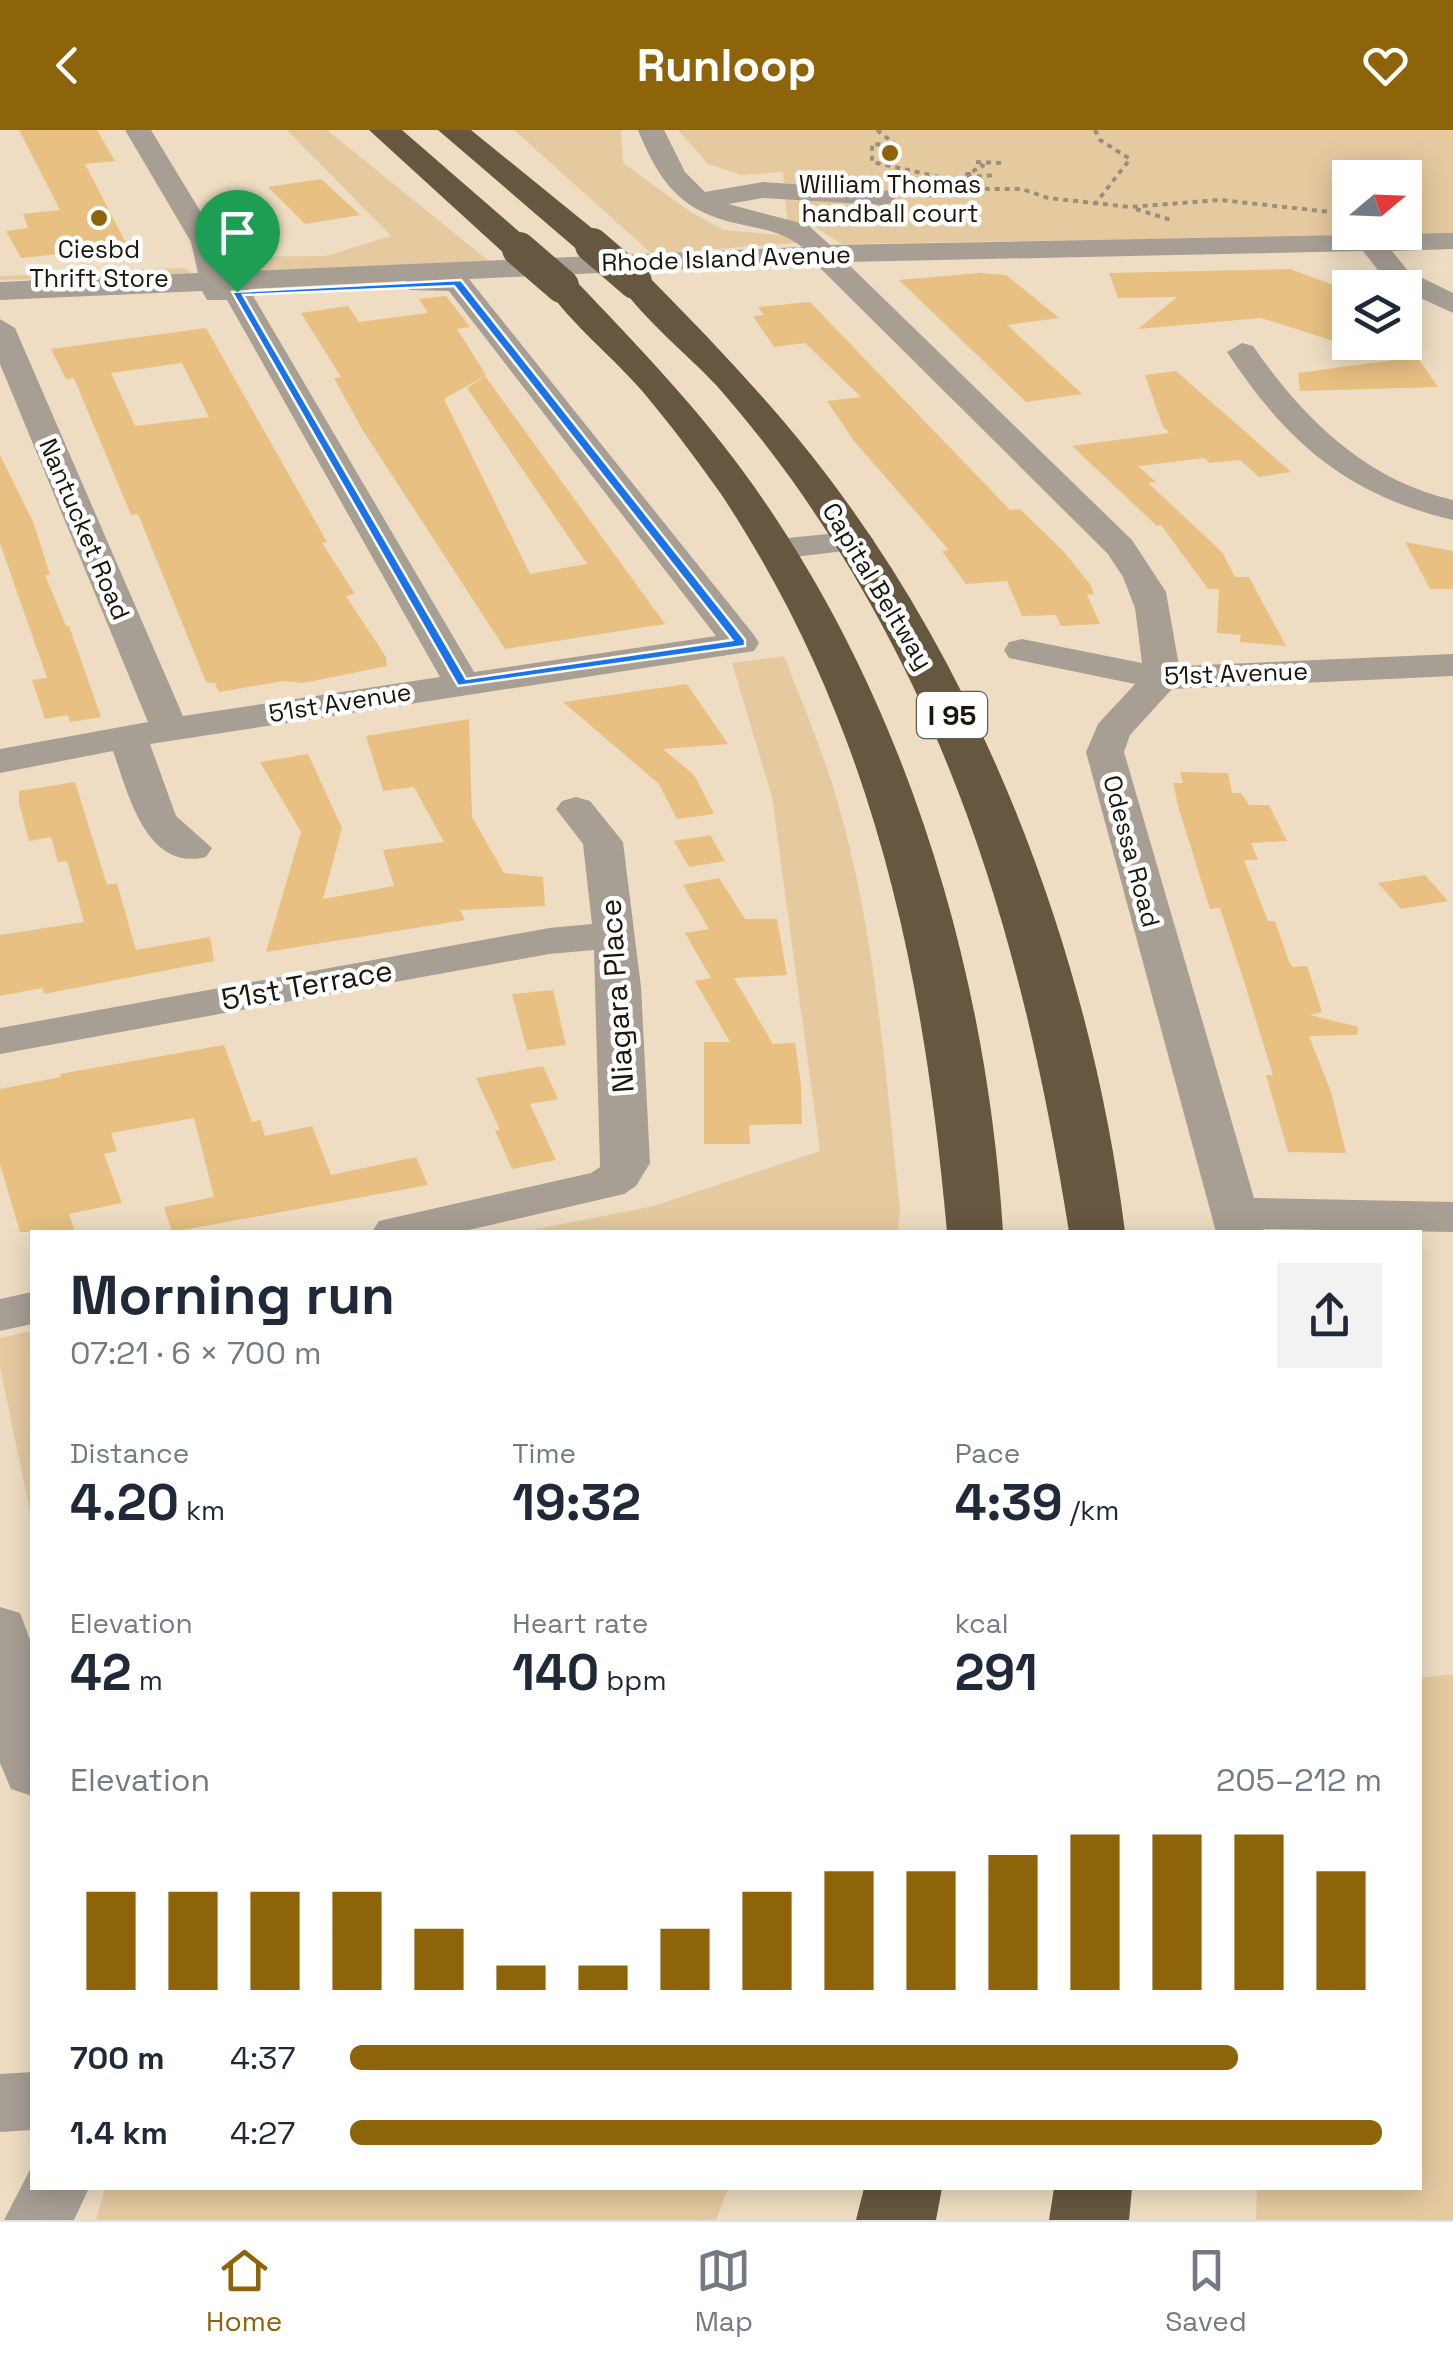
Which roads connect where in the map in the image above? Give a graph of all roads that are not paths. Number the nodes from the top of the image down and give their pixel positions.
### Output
1 (138, 130) edge
2 (358, 130) edge
3 (384, 130) edge
4 (452, 130) edge
5 (467, 130) edge
6 (651, 130) edge
7 (506, 174) junction
8 (456, 192) junction
9 (882, 197) dead end
10 (701, 203) junction
11 (1422, 241) edge
12 (1453, 241) edge
13 (1332, 243) edge
14 (1377, 250) edge
15 (822, 254) junction
16 (0, 270) edge
17 (219, 282) junction
18 (1453, 304) edge
19 (1, 315) edge
20 (1242, 352) dead end
21 (1453, 510) edge
22 (857, 541) junction
23 (778, 549) junction
24 (741, 643) joint
25 (1022, 650) dead end
26 (1453, 665) edge
27 (1161, 678) junction
28 (462, 683) junction
29 (170, 729) junction
30 (128, 738) junction
31 (0, 760) edge
32 (576, 809) dead end
33 (192, 848) dead end
34 (614, 935) junction
35 (0, 1041) edge
36 (1453, 1217) edge
37 (1239, 1223) edge
38 (405, 1230) edge
39 (975, 1230) edge
40 (1096, 1230) edge
41 (30, 1308) edge
42 (0, 1315) edge
43 (0, 1628) edge
44 (30, 1764) edge
45 (30, 2101) edge
46 (0, 2103) edge
47 (54, 2190) edge
48 (903, 2190) edge
49 (1093, 2190) edge
50 (39, 2220) edge
51 (896, 2220) edge
52 (1089, 2220) edge

1 - 17 street
2 - 8 highway
3 - 8 highway, I 95
4 - 7 highway, Capital Beltway / I 95
5 - 7 highway
6 - 10 street
7 - 22 highway, Capital Beltway / I 95, bridge
8 - 23 highway, I 95, bridge
9 - 10 street
10 - 15 street
11 - 12 street, Rhode Island Avenue
13 - 15 street, Rhode Island Avenue
14 - 18 street
15 - 17 street, Rhode Island Avenue
15 - 27 street
16 - 17 street, Rhode Island Avenue
17 - 19 street, Rhode Island Avenue
17 - 24 street, Rhode Island Avenue
17 - 28 street
19 - 29 street, Nantucket Road
20 - 21 street
22 - 23 street
22 - 40 highway, Capital Beltway / I 95
23 - 39 highway, I 95
24 - 28 street, 51st Avenue
25 - 27 street, 51st Avenue
26 - 27 street, 51st Avenue
27 - 37 street, Odessa Road
28 - 29 street, 51st Avenue
29 - 30 street, 51st Avenue
30 - 31 street, 51st Avenue
30 - 33 street
32 - 34 street, Niagara Place
34 - 35 street, 51st Terrace
34 - 38 street, Niagara Place
36 - 37 street
41 - 42 street
43 - 44 street
45 - 46 street
47 - 50 street
48 - 51 highway
49 - 52 highway

